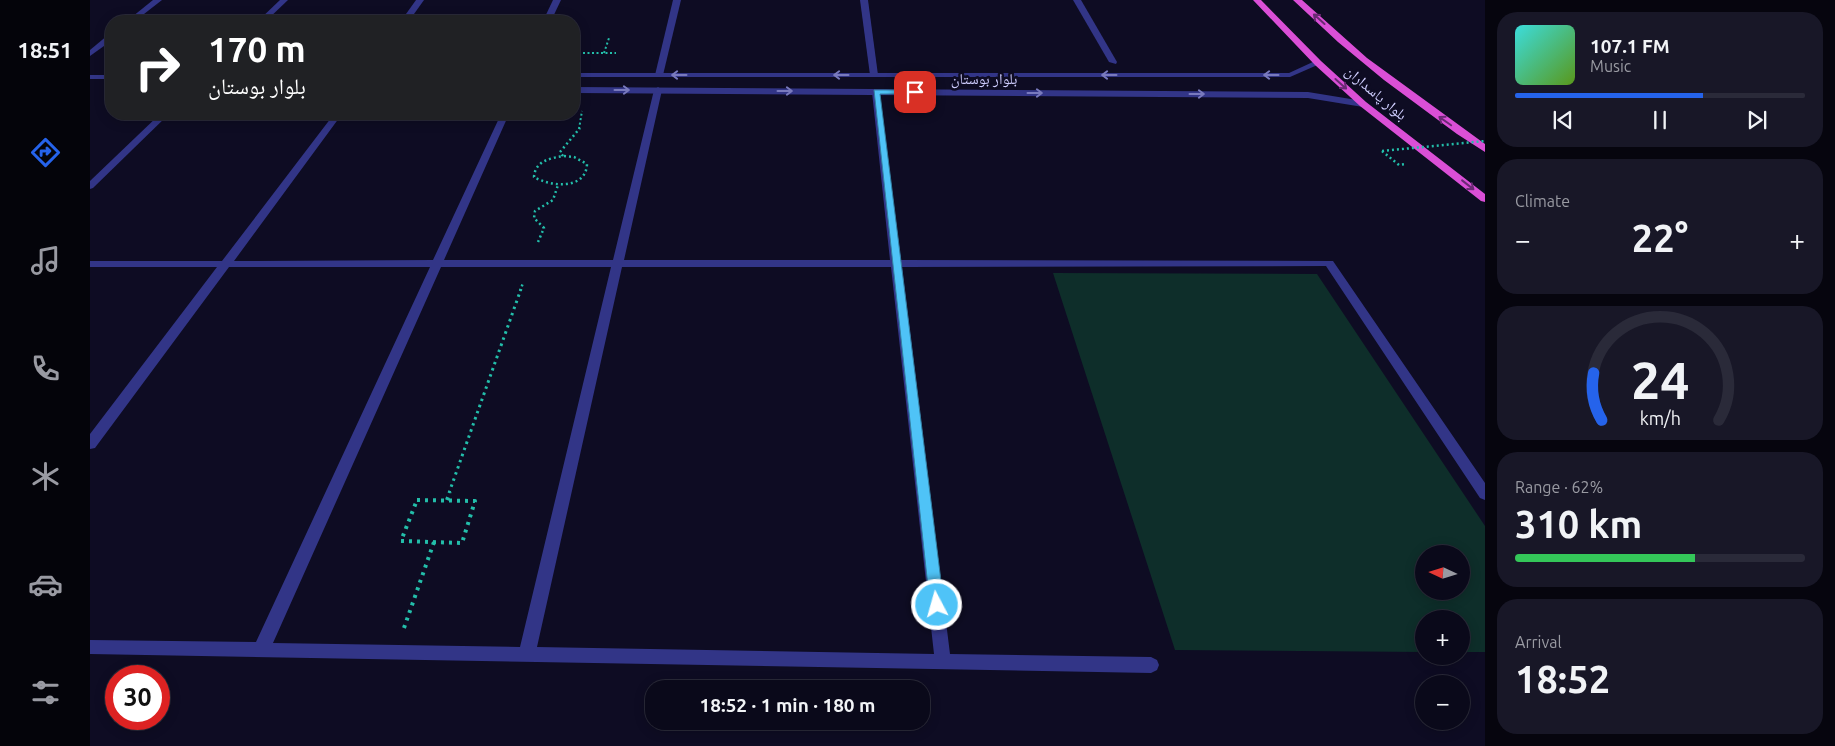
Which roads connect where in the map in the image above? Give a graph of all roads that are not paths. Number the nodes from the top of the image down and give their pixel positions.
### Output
1 (158, 0) edge
2 (284, 0) edge
3 (420, 0) edge
4 (557, 0) edge
5 (677, 0) edge
6 (864, 0) edge
7 (1077, 0) edge
8 (1257, 0) edge
9 (1297, 0) edge
10 (139, 15) edge
11 (268, 15) edge
12 (409, 15) edge
13 (551, 15) edge
14 (105, 42) edge
15 (90, 54) edge
16 (1113, 62) dead end
17 (1318, 63) junction
18 (580, 75) edge
19 (659, 75) junction
20 (874, 75) junction
21 (90, 77) edge
22 (105, 77) edge
23 (580, 90) edge
24 (658, 90) junction
25 (876, 92) junction
26 (1363, 104) junction
27 (159, 120) edge
28 (334, 120) edge
29 (502, 120) edge
30 (1485, 149) edge
31 (90, 186) edge
32 (1485, 199) edge
33 (90, 264) edge
34 (226, 264) junction
35 (437, 264) junction
36 (618, 264) junction
37 (897, 264) junction
38 (90, 444) edge
39 (1485, 494) edge
40 (90, 647) edge
41 (261, 650) junction
42 (527, 654) junction
43 (944, 662) junction
44 (1151, 665) dead end

1 - 10 street
2 - 11 street
3 - 12 street
4 - 13 street
5 - 19 street
6 - 20 street
7 - 16 street
8 - 17 highway, بلوار پاسداران
30 -> 9 highway, بلوار پاسداران
14 - 15 street
17 -> 20 street, بلوار بوستان
17 -> 26 highway, بلوار پاسداران
18 - 19 street, بلوار بوستان
20 -> 19 street, بلوار بوستان
21 - 22 street
23 -> 24 street, بلوار بوستان
24 -> 25 street, بلوار بوستان
24 - 36 street
25 -> 26 street, بلوار بوستان
25 - 37 street
26 -> 32 highway, بلوار پاسداران
27 - 31 street
28 - 34 street
29 - 35 street
33 - 34 street
34 - 35 street
34 - 38 street
35 - 36 street
35 - 41 street
36 - 37 street
36 - 42 street
37 - 39 street
37 - 43 street
40 - 41 street
41 - 42 street
42 - 43 street
43 - 44 street

